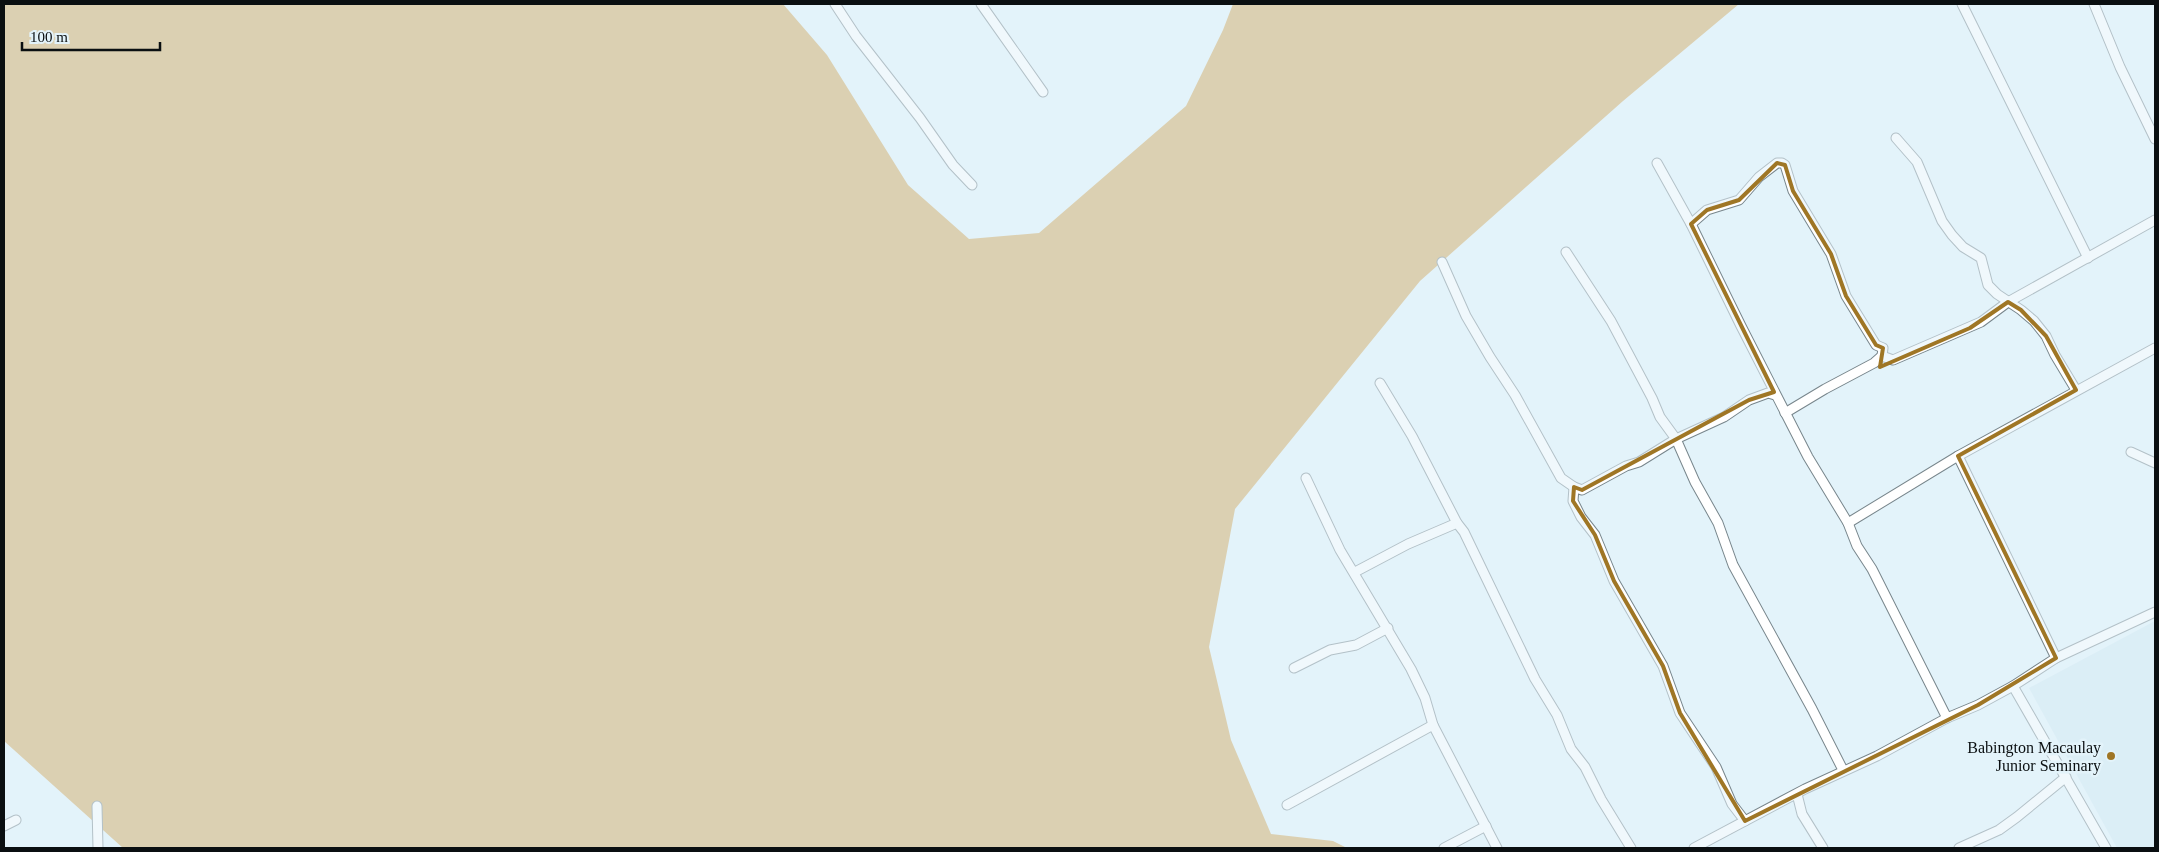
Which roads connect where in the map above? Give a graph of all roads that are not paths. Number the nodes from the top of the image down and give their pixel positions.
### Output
1 (835, 4) edge
2 (981, 4) edge
3 (1962, 4) edge
4 (2094, 4) edge
5 (1043, 92) dead end
6 (1896, 138) dead end
7 (2155, 139) edge
8 (1657, 163) dead end
9 (972, 185) dead end
10 (2155, 220) edge
11 (1691, 224) junction
12 (1566, 252) dead end
13 (2088, 258) junction
14 (1442, 262) dead end
15 (2008, 302) junction
16 (2155, 348) edge
17 (1882, 356) junction
18 (1380, 383) dead end
19 (2076, 390) junction
20 (1775, 394) junction
21 (1785, 413) junction
22 (1676, 438) junction
23 (2131, 452) dead end
24 (1958, 456) junction
25 (2155, 463) edge
26 (1306, 478) dead end
27 (1574, 487) junction
28 (1457, 523) junction
29 (1848, 523) junction
30 (1355, 572) junction
31 (2155, 612) edge
32 (1388, 628) junction
33 (2056, 658) junction
34 (1294, 668) dead end
35 (2013, 686) junction
36 (1948, 718) junction
37 (1433, 725) junction
38 (1843, 770) junction
39 (2066, 777) junction
40 (1797, 794) junction
41 (1287, 805) dead end
42 (97, 806) dead end
43 (16, 820) dead end
44 (1745, 822) junction
45 (4, 826) edge
46 (1486, 826) junction
47 (98, 848) edge
48 (1444, 848) edge
49 (1497, 848) edge
50 (1631, 848) edge
51 (1694, 848) edge
52 (1823, 848) edge
53 (1959, 848) edge
54 (2106, 848) edge

1 - 9 street
2 - 5 street
3 - 13 street
4 - 7 street
6 - 15 street
8 - 11 street
10 - 13 street
11 - 17 street
11 - 20 street
12 - 22 street
13 - 15 street
14 - 27 street
15 - 17 street
15 - 19 street
16 - 19 street
17 - 21 street
18 - 28 street
19 - 24 street
20 - 21 street
20 - 22 street
21 - 29 street
22 - 27 street
22 - 38 street
23 - 25 street
24 - 29 street
24 - 33 street
26 - 30 street
27 - 44 street
28 - 30 street
28 - 50 street
29 - 36 street
30 - 32 street
31 - 33 street
32 - 34 street
32 - 37 street
33 - 35 street
35 - 36 street
35 - 39 street
36 - 38 street
37 - 41 street
37 - 46 street
38 - 40 street
39 - 53 street
39 - 54 street
40 - 44 street
40 - 52 street
42 - 47 street
43 - 45 street
44 - 51 street
46 - 48 street
46 - 49 street

